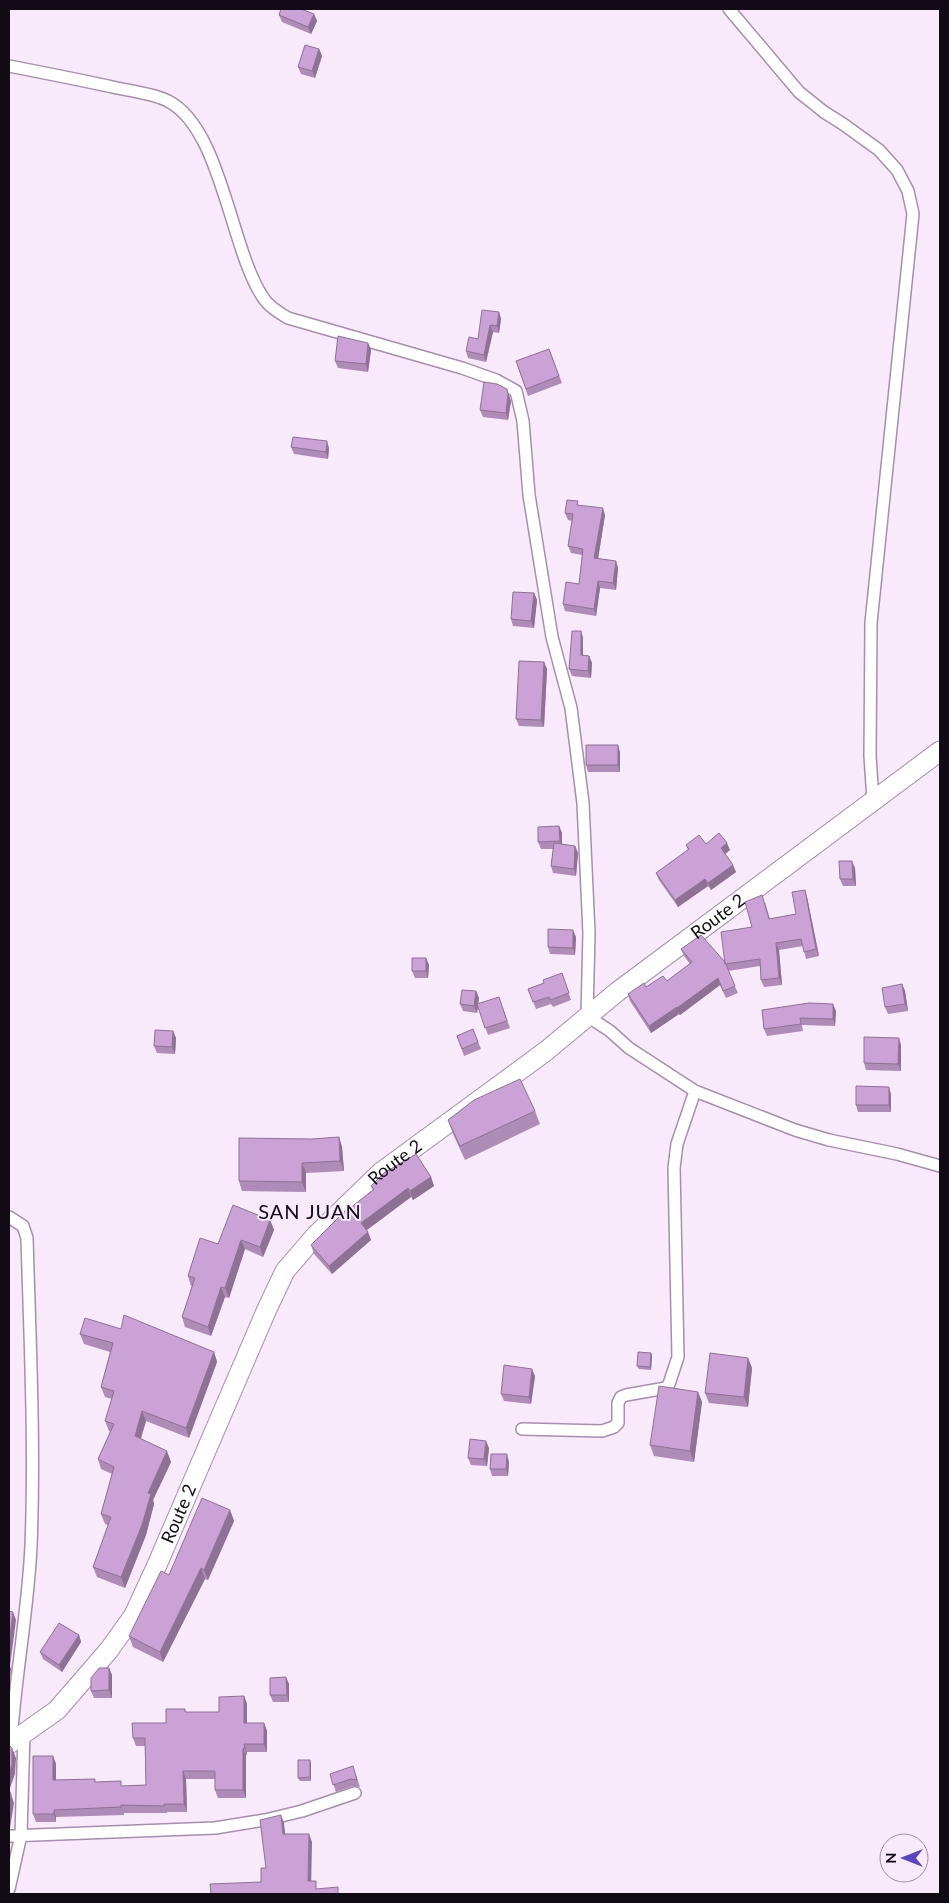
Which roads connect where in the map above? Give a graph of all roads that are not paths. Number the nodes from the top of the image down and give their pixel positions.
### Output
1 (729, 9) edge
2 (9, 66) edge
3 (940, 751) edge
4 (874, 800) junction
5 (593, 1012) junction
6 (695, 1091) junction
7 (940, 1166) edge
8 (9, 1217) edge
9 (522, 1429) dead end
10 (19, 1737) edge
11 (355, 1793) dead end
12 (21, 1835) junction
13 (9, 1836) edge
14 (9, 1889) edge

1 - 4 street
2 - 5 street
3 - 4 highway, Route 2
4 - 5 highway, Route 2
5 - 6 street
5 - 10 highway, Route 2
6 - 7 street
6 - 9 street
8 - 10 street
10 - 12 street
11 - 12 street
12 - 13 street
12 - 14 street

